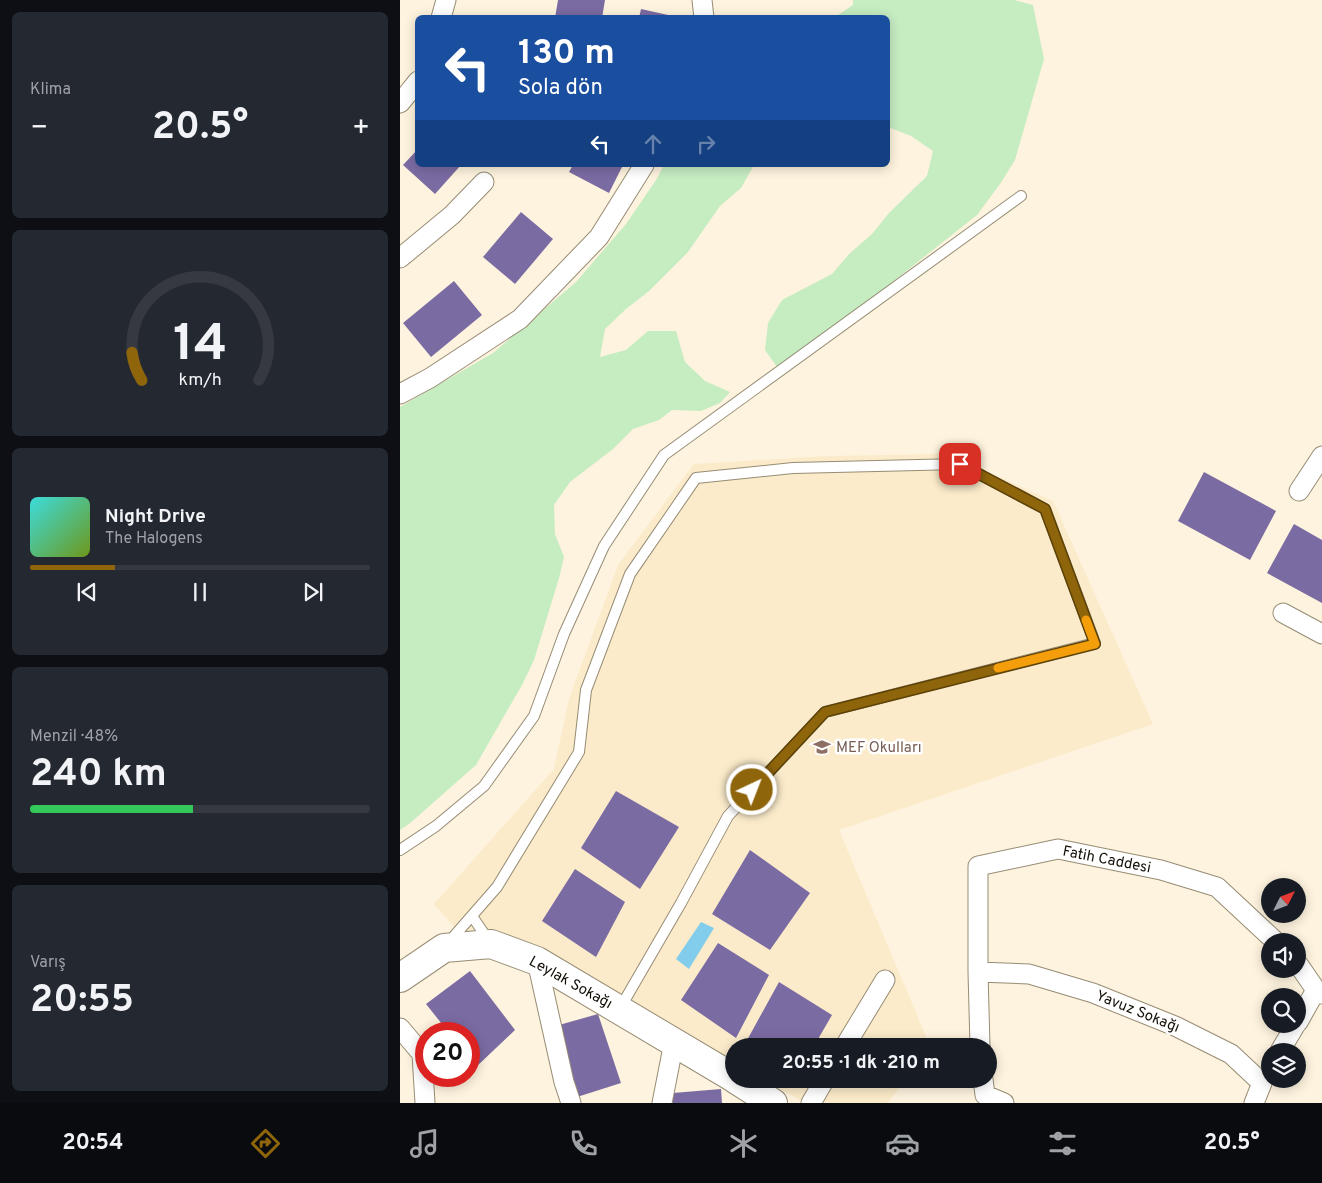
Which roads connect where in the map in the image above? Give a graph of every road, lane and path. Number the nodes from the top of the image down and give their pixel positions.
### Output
1 (446, 0) edge
2 (702, 0) edge
3 (442, 15) edge
4 (704, 15) edge
5 (415, 85) edge
6 (400, 104) edge
7 (643, 167) edge
8 (484, 182) dead end
9 (1021, 196) dead end
10 (400, 258) edge
11 (400, 394) edge
12 (1322, 456) edge
13 (1299, 492) dead end
14 (1282, 613) dead end
15 (1322, 634) edge
16 (400, 850) edge
17 (472, 916) junction
18 (1266, 933) edge
19 (491, 944) junction
20 (444, 948) junction
21 (537, 960) junction
22 (978, 972) junction
23 (1306, 975) edge
24 (400, 978) edge
25 (884, 980) dead end
26 (1319, 992) edge
27 (619, 1010) junction
28 (1306, 1010) edge
29 (400, 1028) edge
30 (850, 1038) edge
31 (980, 1038) edge
32 (674, 1042) junction
33 (725, 1073) edge
34 (1261, 1073) edge
35 (1261, 1087) edge
36 (750, 1088) edge
37 (820, 1088) edge
38 (985, 1088) edge
39 (425, 1103) edge
40 (571, 1103) edge
41 (662, 1103) edge
42 (773, 1103) edge
43 (811, 1103) edge
44 (1004, 1103) edge
45 (1254, 1103) edge

1 - 3 street
2 - 4 street
5 - 6 street
7 - 11 street
8 - 10 street
9 - 16 lane
12 - 13 street
14 - 15 street
17 - 19 lane
17 - 20 lane
17 - 27 lane
18 - 22 street, Fatih Caddesi
19 - 20 street, Leylak Sokağı
19 - 21 street, Leylak Sokağı
20 - 24 street, Leylak Sokağı
21 - 27 street, Leylak Sokağı
21 - 40 street
22 - 31 street, Fatih Caddesi
22 - 34 street, Yavuz Sokağı
23 - 26 street
25 - 30 street
26 - 28 street
27 - 32 street, Leylak Sokağı
29 - 39 street
32 - 33 street, Leylak Sokağı
32 - 41 street
35 - 45 street, Yavuz Sokağı
36 - 42 street, Leylak Sokağı
37 - 43 street
38 - 44 street

